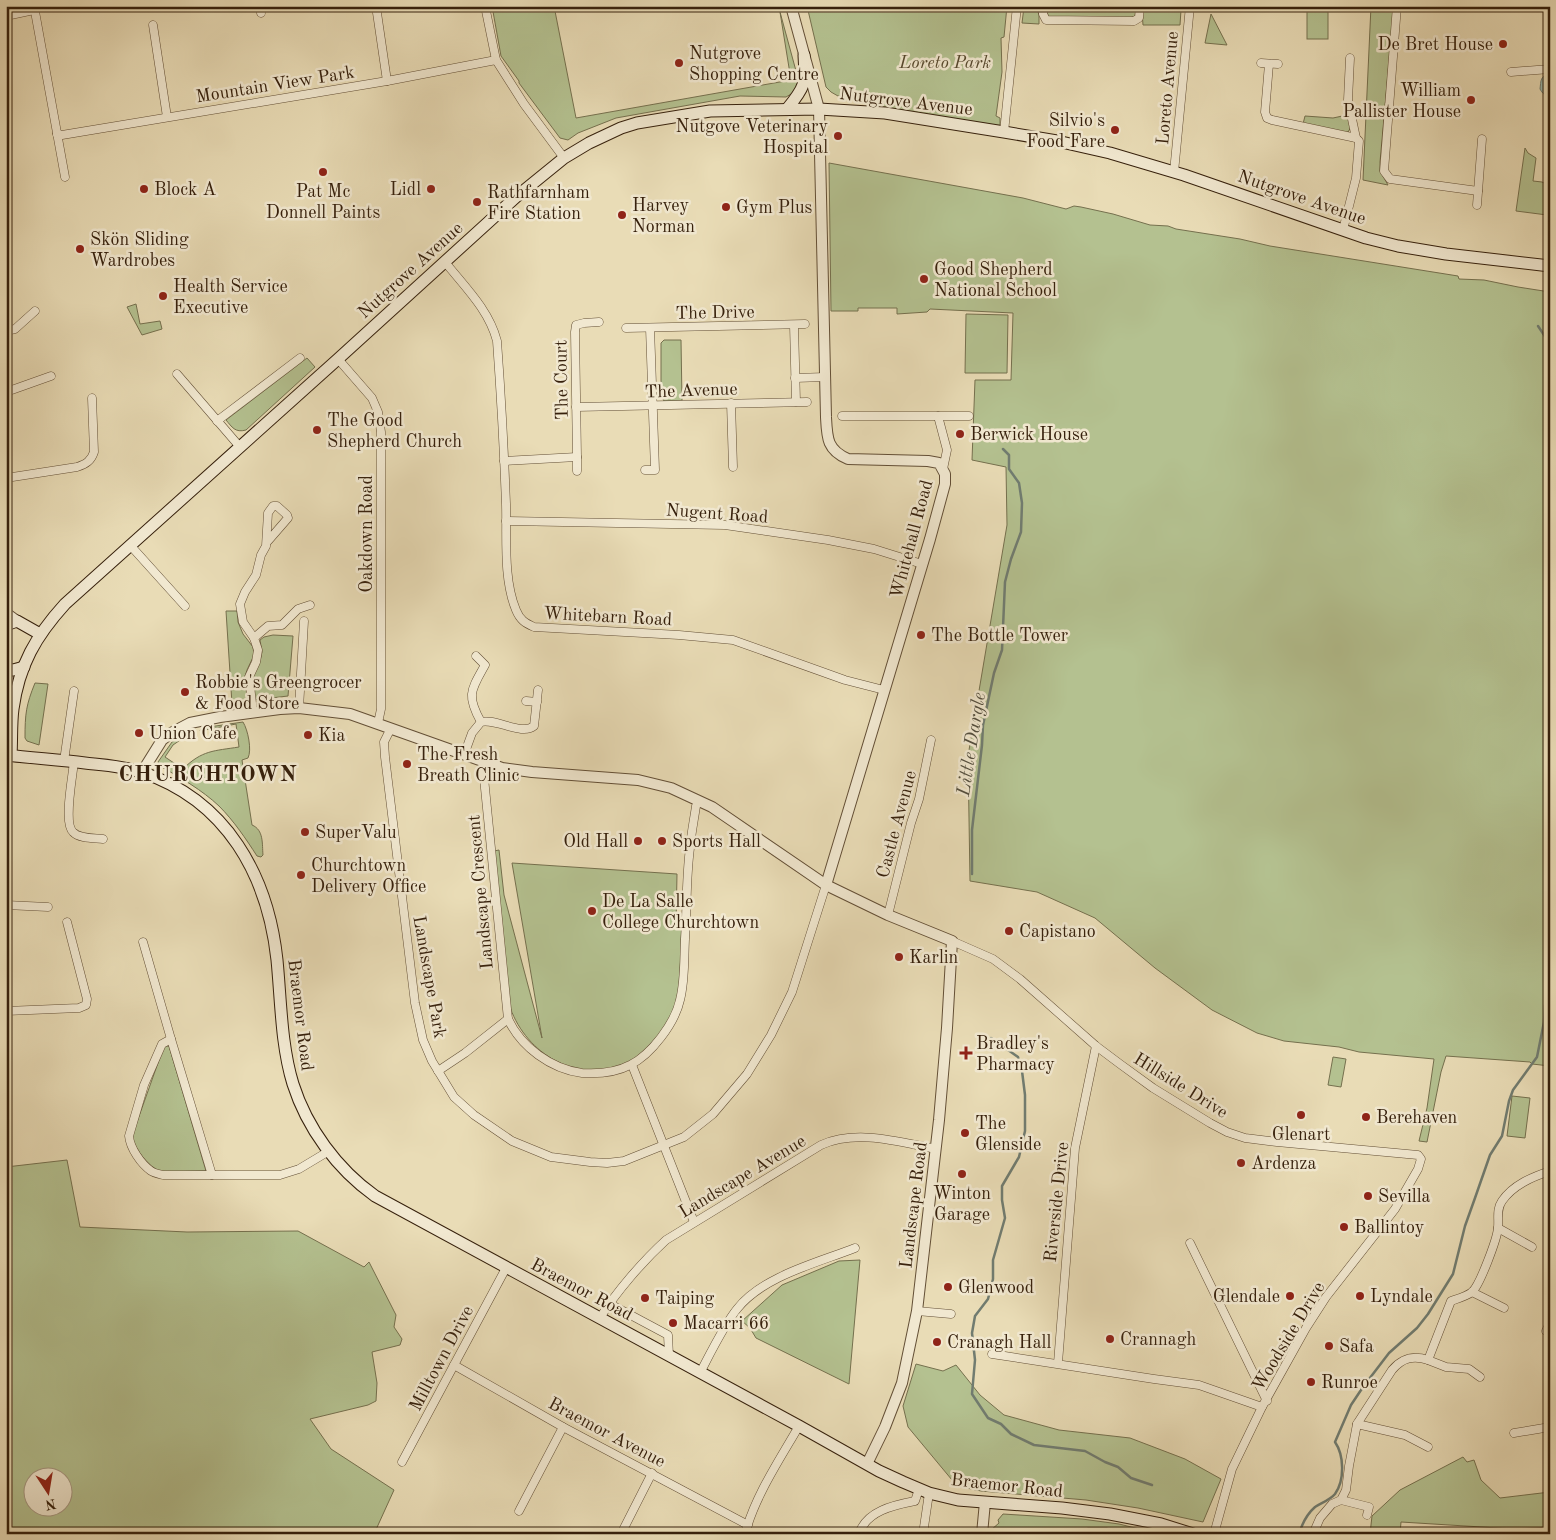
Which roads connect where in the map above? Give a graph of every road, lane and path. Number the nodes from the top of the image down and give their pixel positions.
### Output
1 (376, 6) edge
2 (486, 6) edge
3 (791, 6) edge
4 (1017, 6) edge
5 (1043, 6) edge
6 (1140, 6) edge
7 (1190, 6) edge
8 (1397, 6) edge
9 (34, 8) edge
10 (6, 16) edge
11 (153, 25) dead end
12 (804, 55) junction
13 (1350, 58) dead end
14 (496, 60) junction
15 (1278, 64) dead end
16 (1550, 69) edge
17 (1512, 72) dead end
18 (387, 81) junction
19 (787, 109) junction
20 (820, 109) junction
21 (167, 117) junction
22 (1004, 132) junction
23 (57, 134) junction
24 (1356, 138) junction
25 (1482, 139) dead end
26 (564, 158) junction
27 (1174, 172) junction
28 (65, 177) dead end
29 (1478, 191) junction
30 (1477, 205) dead end
31 (1343, 230) junction
32 (445, 262) junction
33 (1550, 266) edge
34 (35, 311) dead end
35 (599, 322) dead end
36 (805, 324) dead end
37 (794, 325) junction
38 (626, 328) dead end
39 (650, 328) junction
40 (6, 331) edge
41 (300, 358) dead end
42 (338, 359) junction
43 (177, 374) dead end
44 (51, 376) dead end
45 (825, 377) junction
46 (795, 378) junction
47 (6, 392) edge
48 (92, 398) dead end
49 (796, 402) junction
50 (807, 402) dead end
51 (731, 403) junction
52 (654, 406) junction
53 (576, 407) junction
54 (842, 416) dead end
55 (938, 416) junction
56 (969, 416) dead end
57 (217, 421) junction
58 (240, 447) junction
59 (578, 457) junction
60 (504, 461) junction
61 (732, 467) dead end
62 (943, 469) junction
63 (645, 470) dead end
64 (577, 471) dead end
65 (6, 478) edge
66 (506, 521) junction
67 (268, 541) dead end
68 (130, 545) junction
69 (922, 564) junction
70 (310, 604) dead end
71 (185, 606) dead end
72 (6, 613) edge
73 (304, 621) dead end
74 (12, 623) edge
75 (40, 634) junction
76 (254, 638) junction
77 (476, 656) dead end
78 (24, 667) junction
79 (6, 669) edge
80 (538, 690) dead end
81 (884, 690) junction
82 (74, 691) dead end
83 (526, 701) dead end
84 (537, 702) junction
85 (299, 708) junction
86 (253, 712) junction
87 (481, 722) junction
88 (378, 723) junction
89 (9, 724) edge
90 (391, 728) junction
91 (931, 740) dead end
92 (9, 755) edge
93 (464, 756) junction
94 (69, 761) junction
95 (484, 762) junction
96 (142, 772) junction
97 (699, 801) junction
98 (104, 839) dead end
99 (826, 885) junction
100 (6, 905) edge
101 (48, 907) dead end
102 (888, 915) junction
103 (67, 922) dead end
104 (952, 941) junction
105 (143, 942) dead end
106 (6, 1011) edge
107 (508, 1019) junction
108 (170, 1039) junction
109 (1096, 1046) junction
110 (632, 1065) junction
111 (438, 1071) junction
112 (664, 1146) junction
113 (936, 1149) junction
114 (329, 1152) junction
115 (1418, 1169) joint
116 (1550, 1171) edge
117 (212, 1176) junction
118 (694, 1222) junction
119 (1498, 1228) junction
120 (1190, 1243) dead end
121 (1532, 1247) dead end
122 (855, 1248) dead end
123 (506, 1268) junction
124 (1472, 1292) junction
125 (610, 1304) junction
126 (1504, 1308) dead end
127 (917, 1311) junction
128 (951, 1314) dead end
129 (600, 1318) junction
130 (992, 1354) dead end
131 (669, 1356) junction
132 (1428, 1360) junction
133 (1058, 1363) junction
134 (454, 1365) junction
135 (700, 1372) junction
136 (1480, 1377) dead end
137 (1264, 1404) junction
138 (1357, 1424) junction
139 (563, 1426) junction
140 (799, 1426) junction
141 (1550, 1427) edge
142 (1514, 1433) dead end
143 (1428, 1447) dead end
144 (402, 1462) dead end
145 (867, 1464) junction
146 (652, 1473) junction
147 (924, 1491) junction
148 (1341, 1500) junction
149 (985, 1502) junction
150 (518, 1511) dead end
151 (1367, 1514) dead end
152 (748, 1525) junction
153 (621, 1534) edge
154 (746, 1534) edge
155 (859, 1534) edge
156 (923, 1534) edge
157 (982, 1534) edge
158 (1194, 1534) edge
159 (1214, 1534) edge
160 (1313, 1534) edge

1 - 18 street
2 - 14 street
3 - 12 street, Whitehall Road
4 - 22 street
5 - 6 street
7 - 27 street, Loreto Avenue
8 - 29 street
9 - 10 street
9 - 23 street
11 - 21 street
12 - 19 main road
12 - 20 street, Whitehall Road
13 - 24 street
14 - 18 street, Mountain View Park
14 - 26 street
15 - 24 street
16 - 17 street
18 - 21 street, Mountain View Park
19 - 20 main road, Nutgrove Avenue
19 - 26 main road, Nutgrove Avenue
20 - 22 main road, Nutgrove Avenue
20 - 45 street, Whitehall Road
21 - 23 street, Mountain View Park
22 - 27 main road, Nutgrove Avenue
23 - 28 street
24 - 31 street
25 - 29 street
26 - 32 main road, Nutgrove Avenue
27 - 31 main road, Nutgrove Avenue
29 - 30 street
31 - 33 main road, Nutgrove Avenue
32 - 42 main road, Nutgrove Avenue
32 - 60 street, Whitebarn Road
34 - 40 street
35 - 53 street, The Court
36 - 37 street, The Drive
37 - 39 street, The Drive
37 - 46 street
38 - 39 street, The Drive
39 - 52 street
41 - 57 street
42 - 58 main road, Nutgrove Avenue
42 - 88 street, Oakdown Road
43 - 57 street
44 - 47 street
45 - 46 street
45 - 62 street, Whitehall Road
46 - 49 street
48 - 65 street
49 - 50 street, The Avenue
49 - 51 street, The Avenue
51 - 52 street, The Avenue
51 - 61 street
52 - 53 street, The Avenue
52 - 63 street
53 - 59 street, The Court
54 - 55 street
55 - 56 street
55 - 62 street
57 - 58 street
58 - 68 main road, Nutgrove Avenue
59 - 60 street
59 - 64 street, The Court
60 - 66 street, Whitebarn Road
62 - 69 street, Whitehall Road
66 - 69 street, Nugent Road
66 - 81 street, Whitebarn Road
67 - 76 street
68 - 71 street
68 - 75 main road, Nutgrove Avenue
69 - 81 street, Whitehall Road
70 - 76 street
72 - 74 street
73 - 85 street
74 - 75 main road
75 - 78 main road, Nutgrove Avenue
76 - 86 street
77 - 87 street
78 - 79 main road
78 - 89 main road, Nutgrove Avenue
80 - 84 street
81 - 99 street, Whitehall Road
82 - 94 street
83 - 84 street
84 - 87 street
85 - 86 street
85 - 88 street
86 - 96 street
87 - 93 street
88 - 90 street
89 - 92 main road, Nutgrove Avenue
90 - 93 street
90 - 111 street, Landscape Park
91 - 102 street, Castle Avenue
92 - 94 main road, Braemor Road
93 - 95 street
94 - 96 main road, Braemor Road
94 - 98 street
95 - 97 street
95 - 107 street, Landscape Crescent
96 - 114 main road, Braemor Road
97 - 99 street
97 - 110 street, Landscape Crescent
99 - 102 street
99 - 112 street, Landscape Park
100 - 101 street
102 - 104 street
103 - 106 street
104 - 109 street, Hillside Drive
104 - 113 street, Landscape Road
105 - 108 street
107 - 110 street, Landscape Crescent
107 - 111 street
108 - 117 street
108 - 117 street
109 - 115 street, Hillside Drive
109 - 133 street, Riverside Drive
110 - 112 street
111 - 112 street, Landscape Park
112 - 118 street
113 - 118 street, Landscape Avenue
113 - 127 street, Landscape Road
114 - 117 street
114 - 123 main road, Braemor Road
115 - 137 street, Woodside Drive
116 - 119 street
118 - 125 street, Landscape Avenue
119 - 121 street
119 - 124 street
120 - 137 street
122 - 135 street
123 - 129 main road, Braemor Road
123 - 134 street, Milltown Drive
124 - 126 street
124 - 132 street
125 - 129 street, Landscape Avenue
125 - 131 street, Braemor Road
127 - 128 street
127 - 145 street, Landscape Road
129 - 131 main road, Braemor Road
130 - 133 street
131 - 135 main road, Braemor Road
132 - 136 street
132 - 138 street
133 - 137 street
134 - 139 street, Braemor Avenue
134 - 144 street, Milltown Drive
135 - 140 main road, Braemor Road
137 - 159 street, Woodside Drive
138 - 143 street
138 - 148 street
139 - 146 street, Braemor Avenue
139 - 150 street
140 - 145 main road, Braemor Road
140 - 152 street
141 - 142 street
145 - 147 main road, Braemor Road
146 - 152 street, Braemor Avenue
146 - 153 street
147 - 149 main road, Braemor Road
147 - 155 street
147 - 156 street
148 - 151 street
148 - 160 street
149 - 157 street
149 - 158 main road, Braemor Road
152 - 154 street

